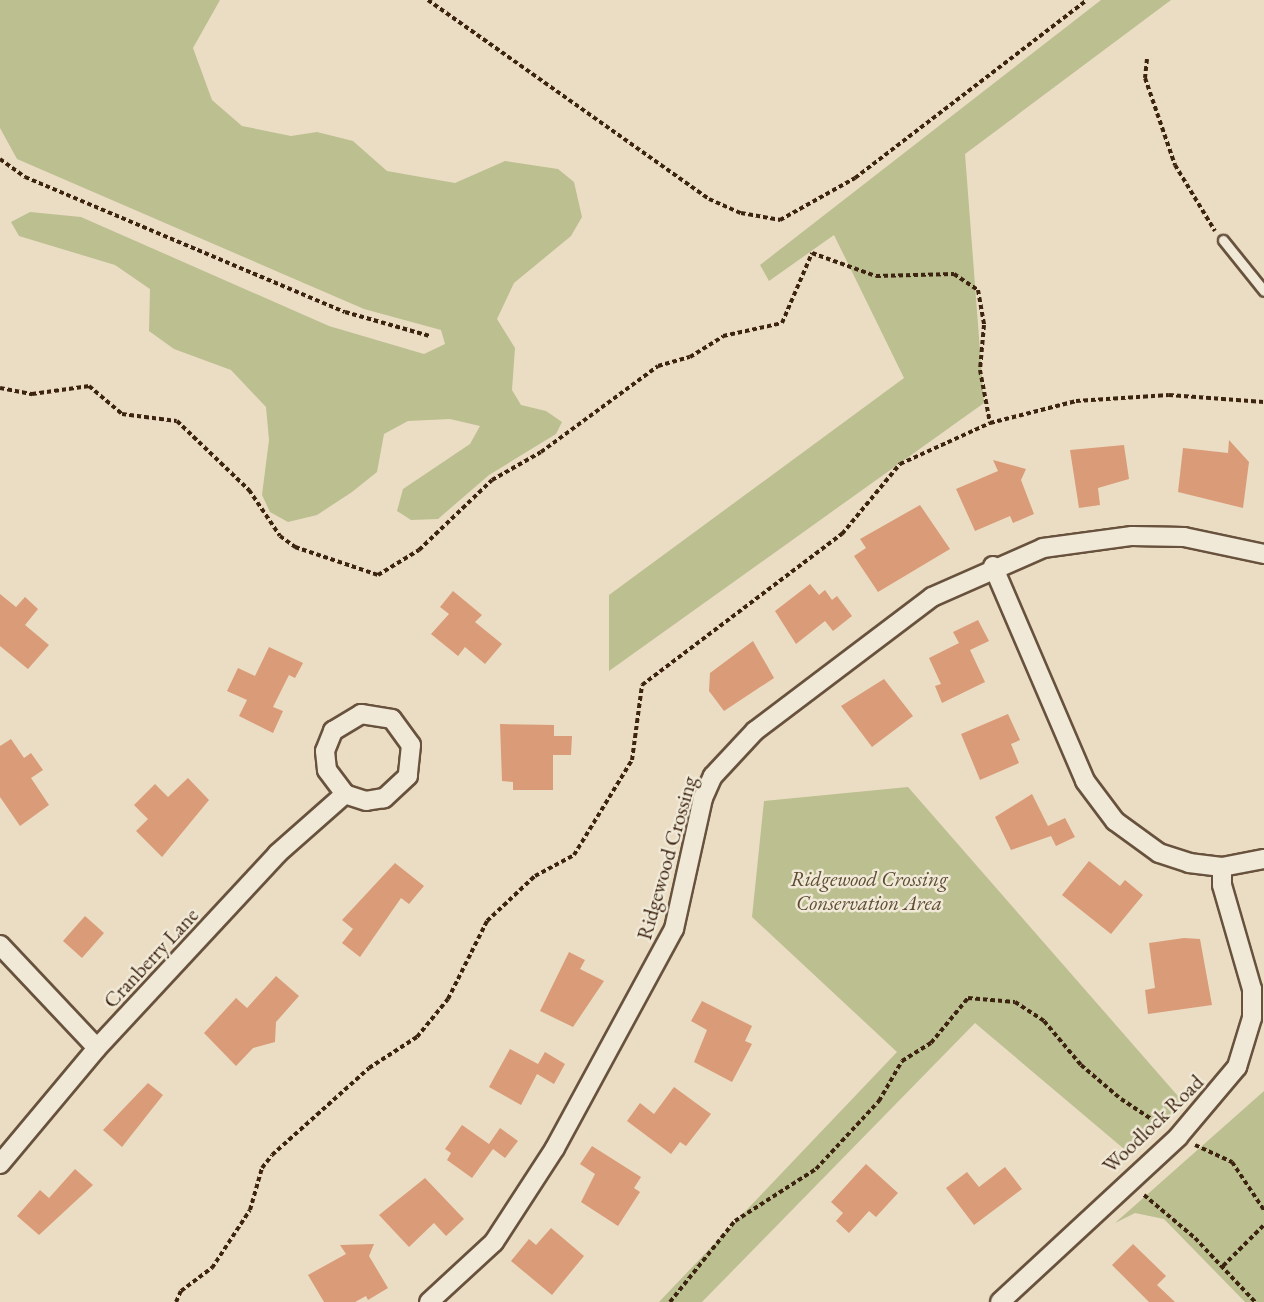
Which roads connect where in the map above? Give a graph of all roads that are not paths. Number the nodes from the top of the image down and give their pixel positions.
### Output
1 (1223, 240) road end
2 (1264, 291) edge
3 (1264, 554) edge
4 (993, 566) junction
5 (345, 794) junction
6 (1264, 859) edge
7 (1222, 867) junction
8 (0, 945) edge
9 (97, 1048) junction
10 (0, 1164) edge
11 (429, 1302) edge
12 (1000, 1302) edge

1 - 2 lane
3 - 4 street, Ridgewood Crossing
4 - 7 street
4 - 11 street, Ridgewood Crossing
5 - 5 street
5 - 9 street, Cranberry Lane
6 - 7 street
7 - 12 street, Woodlock Road
8 - 9 street
9 - 10 street, Cranberry Lane

